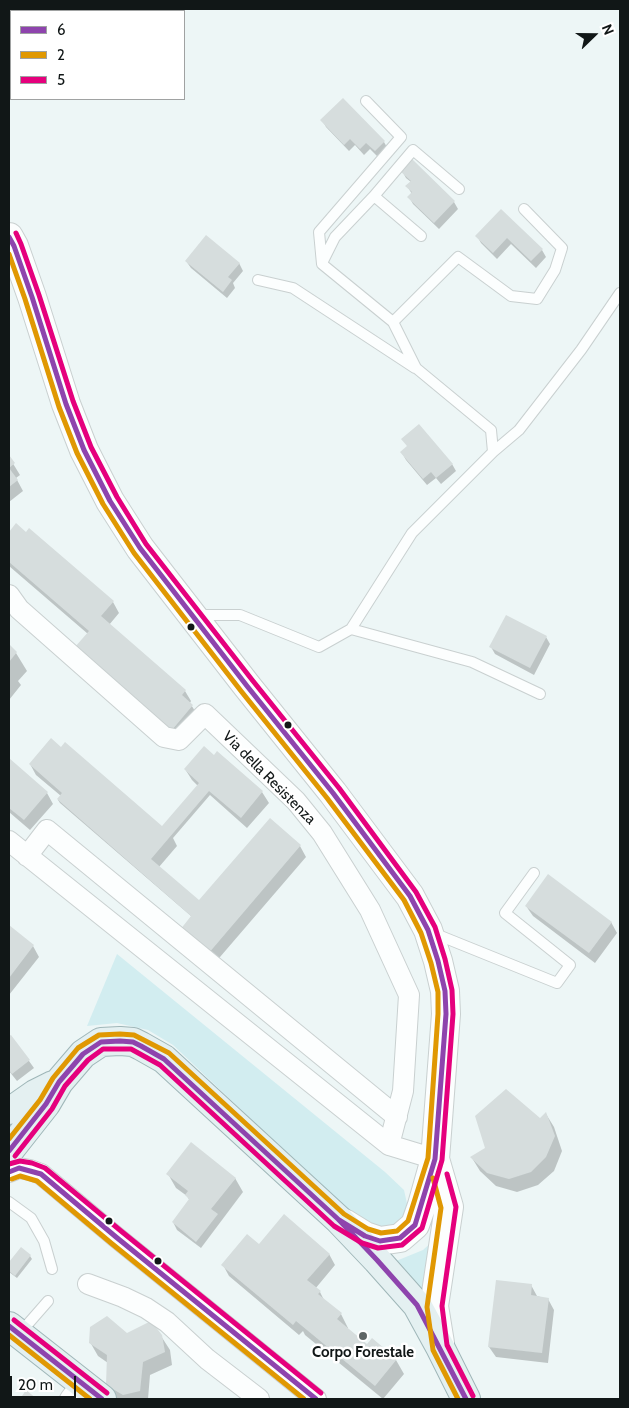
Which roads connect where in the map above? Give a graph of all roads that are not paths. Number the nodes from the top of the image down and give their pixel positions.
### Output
1 (366, 101) dead end
2 (459, 189) dead end
3 (374, 196) junction
4 (524, 209) dead end
5 (421, 236) dead end
6 (9, 237) edge
7 (322, 264) junction
8 (258, 280) dead end
9 (620, 293) edge
10 (393, 322) junction
11 (416, 368) junction
12 (493, 452) junction
13 (9, 595) edge
14 (192, 615) junction
15 (351, 628) junction
16 (540, 694) dead end
17 (9, 841) edge
18 (27, 856) junction
19 (534, 873) dead end
20 (428, 930) junction
21 (59, 1082) junction
22 (9, 1110) edge
23 (397, 1117) junction
24 (389, 1145) junction
25 (9, 1151) edge
26 (435, 1159) junction
27 (9, 1172) edge
28 (9, 1202) edge
29 (339, 1220) junction
30 (52, 1269) dead end
31 (88, 1284) dead end
32 (48, 1301) dead end
33 (14, 1330) edge
34 (440, 1347) junction
35 (84, 1394) edge
36 (259, 1399) edge
37 (316, 1399) edge
38 (466, 1399) edge

1 - 7 lane
2 - 3 lane
3 - 5 lane
3 - 7 lane
4 - 10 lane
6 - 14 main road
7 - 10 lane
8 - 11 lane
9 - 12 lane
10 - 11 lane
11 - 12 lane
12 - 15 lane
13 - 23 street, Via della Resistenza
14 - 15 lane
14 - 20 main road
15 - 16 lane
17 - 18 street
18 - 23 street
18 - 24 street
19 - 20 lane
20 - 26 main road
21 - 22 main road
21 - 25 main road
21 - 29 main road
23 - 24 street, Via della Resistenza
24 - 26 street
26 - 29 main road
26 - 34 main road
27 - 37 street
28 - 30 lane
29 - 34 main road
31 - 36 street
32 - 33 lane
33 - 35 main road
34 - 38 main road

